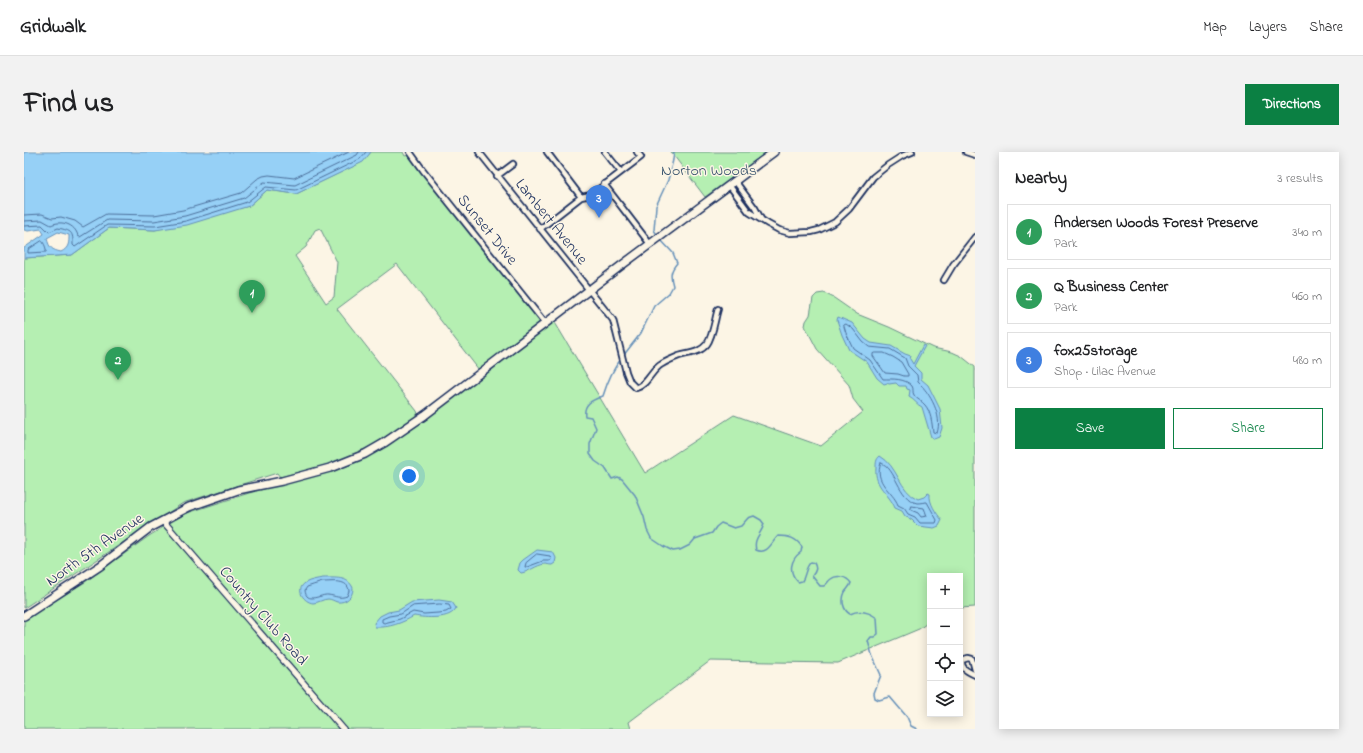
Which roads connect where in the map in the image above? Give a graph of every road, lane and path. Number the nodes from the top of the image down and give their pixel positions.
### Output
1 (410, 152) edge
2 (479, 152) edge
3 (547, 152) edge
4 (605, 152) edge
5 (774, 152) edge
6 (912, 152) edge
7 (966, 152) edge
8 (639, 154) edge
9 (975, 155) edge
10 (513, 164) dead end
11 (621, 172) junction
12 (498, 176) junction
13 (735, 181) junction
14 (604, 184) junction
15 (729, 185) junction
16 (581, 197) junction
17 (761, 219) junction
18 (540, 229) junction
19 (975, 237) edge
20 (652, 242) junction
21 (944, 280) dead end
22 (589, 290) junction
23 (718, 309) dead end
24 (545, 323) junction
25 (163, 521) junction
26 (24, 616) edge
27 (975, 670) edge
28 (975, 675) edge
29 (343, 729) edge

1 - 24 street, Sunset Drive
2 - 12 street, Lambert Avenue
3 - 16 street
4 - 11 street
5 - 13 main road, North 5th Avenue
6 - 17 street
7 - 9 street
8 - 11 street
10 - 12 street
11 - 14 street
12 - 18 street, Lambert Avenue
13 - 15 main road, North 5th Avenue
13 - 17 street
14 - 16 street
14 - 20 street
15 - 17 street
15 - 20 main road, North 5th Avenue
16 - 18 street
18 - 22 street, Lambert Avenue
19 - 21 street
20 - 22 main road, North 5th Avenue
22 - 23 street, Lambert Avenue
22 - 24 main road, North 5th Avenue
24 - 25 main road, North 5th Avenue
25 - 26 main road, North 5th Avenue
25 - 29 street, Country Club Road
27 - 28 street

